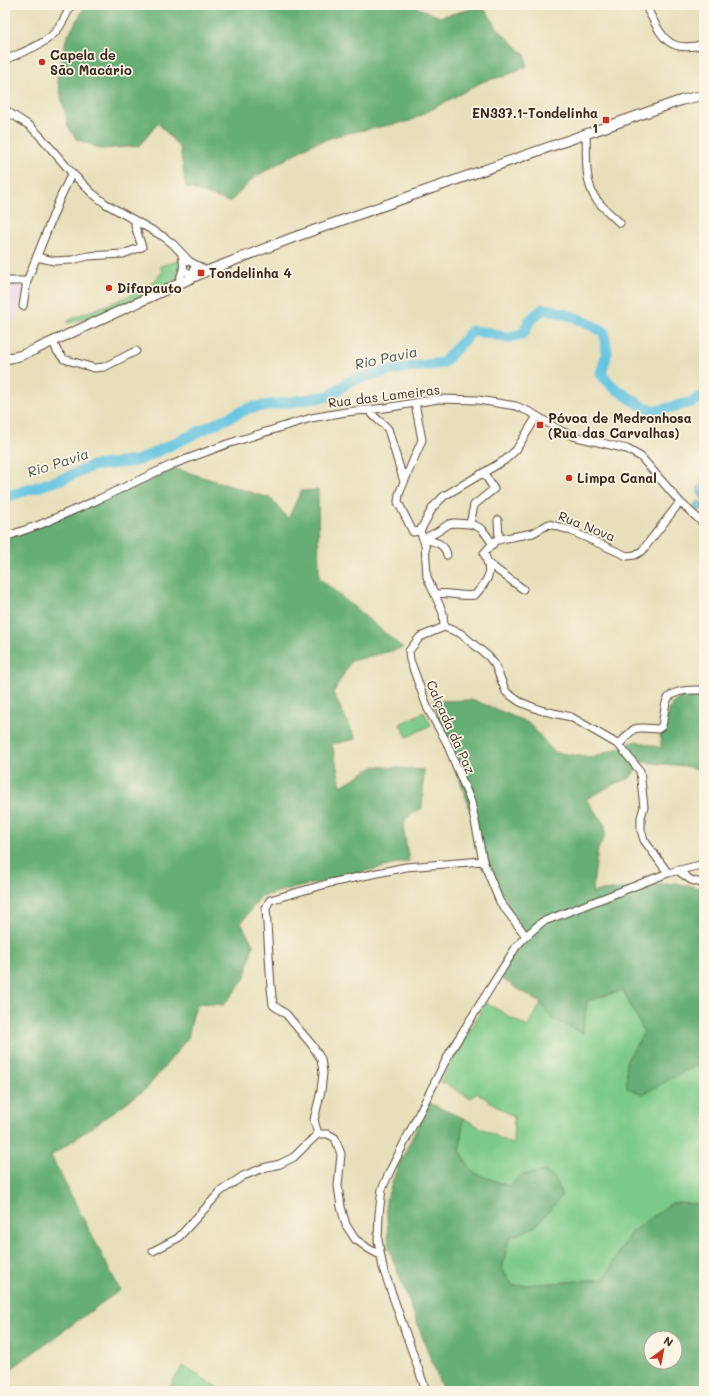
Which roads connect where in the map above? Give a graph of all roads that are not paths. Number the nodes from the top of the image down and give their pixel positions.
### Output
1 (71, 5) edge
2 (645, 5) edge
3 (704, 44) edge
4 (5, 60) edge
5 (704, 95) edge
6 (6, 112) edge
7 (586, 133) junction
8 (72, 173) junction
9 (136, 221) junction
10 (620, 222) dead end
11 (182, 254) junction
12 (37, 257) junction
13 (195, 265) junction
14 (184, 270) junction
15 (207, 271) junction
16 (194, 276) junction
17 (5, 281) edge
18 (27, 281) junction
19 (178, 283) junction
20 (22, 306) dead end
21 (53, 341) junction
22 (136, 351) dead end
23 (5, 359) edge
24 (415, 403) junction
25 (369, 410) junction
26 (536, 416) junction
27 (484, 473) junction
28 (404, 482) junction
29 (680, 502) junction
30 (498, 520) dead end
31 (470, 524) junction
32 (704, 524) edge
33 (420, 530) junction
34 (5, 537) edge
35 (423, 539) junction
36 (496, 542) junction
37 (447, 555) dead end
38 (489, 564) junction
39 (523, 589) dead end
40 (435, 594) junction
41 (444, 627) junction
42 (703, 690) edge
43 (619, 745) junction
44 (483, 862) junction
45 (704, 864) edge
46 (676, 870) junction
47 (668, 873) junction
48 (704, 884) edge
49 (526, 936) junction
50 (318, 1134) junction
51 (153, 1251) dead end
52 (380, 1255) junction
53 (426, 1391) edge

1 - 4 street
2 - 3 street
5 - 7 main road
6 - 8 street
7 - 10 street
7 - 15 main road
8 - 9 street
8 - 12 street
9 - 11 street
9 - 12 street
11 - 13 street
11 - 14 street
12 - 18 street
13 - 15 street
13 - 16 street
14 - 16 street
14 - 19 street
15 - 16 main road
16 - 19 main road
17 - 18 street
18 - 20 street
19 - 21 main road
21 - 22 street
21 - 23 main road
24 - 25 street, Rua das Lameiras
24 - 26 street, Rua das Lameiras
24 - 28 street
25 - 28 street
25 - 34 street, Rua das Lameiras
26 - 27 street
26 - 29 street, Rua das Lameiras
27 - 31 street
27 - 33 street
28 - 33 street
29 - 32 street, Rua das Lameiras
29 - 36 street, Rua Nova
30 - 36 street
31 - 35 street
31 - 36 street
33 - 35 street
35 - 37 street
35 - 40 street
36 - 38 street
38 - 39 street
38 - 40 street
40 - 41 street
41 - 43 street
41 - 44 street, Calçada da Paz
42 - 43 street
43 - 47 street
44 - 49 street, Calçada da Paz
44 - 50 street
45 - 46 street
46 - 47 street
46 - 48 street
47 - 49 street
49 - 52 street
50 - 51 street
50 - 52 street
52 - 53 street

